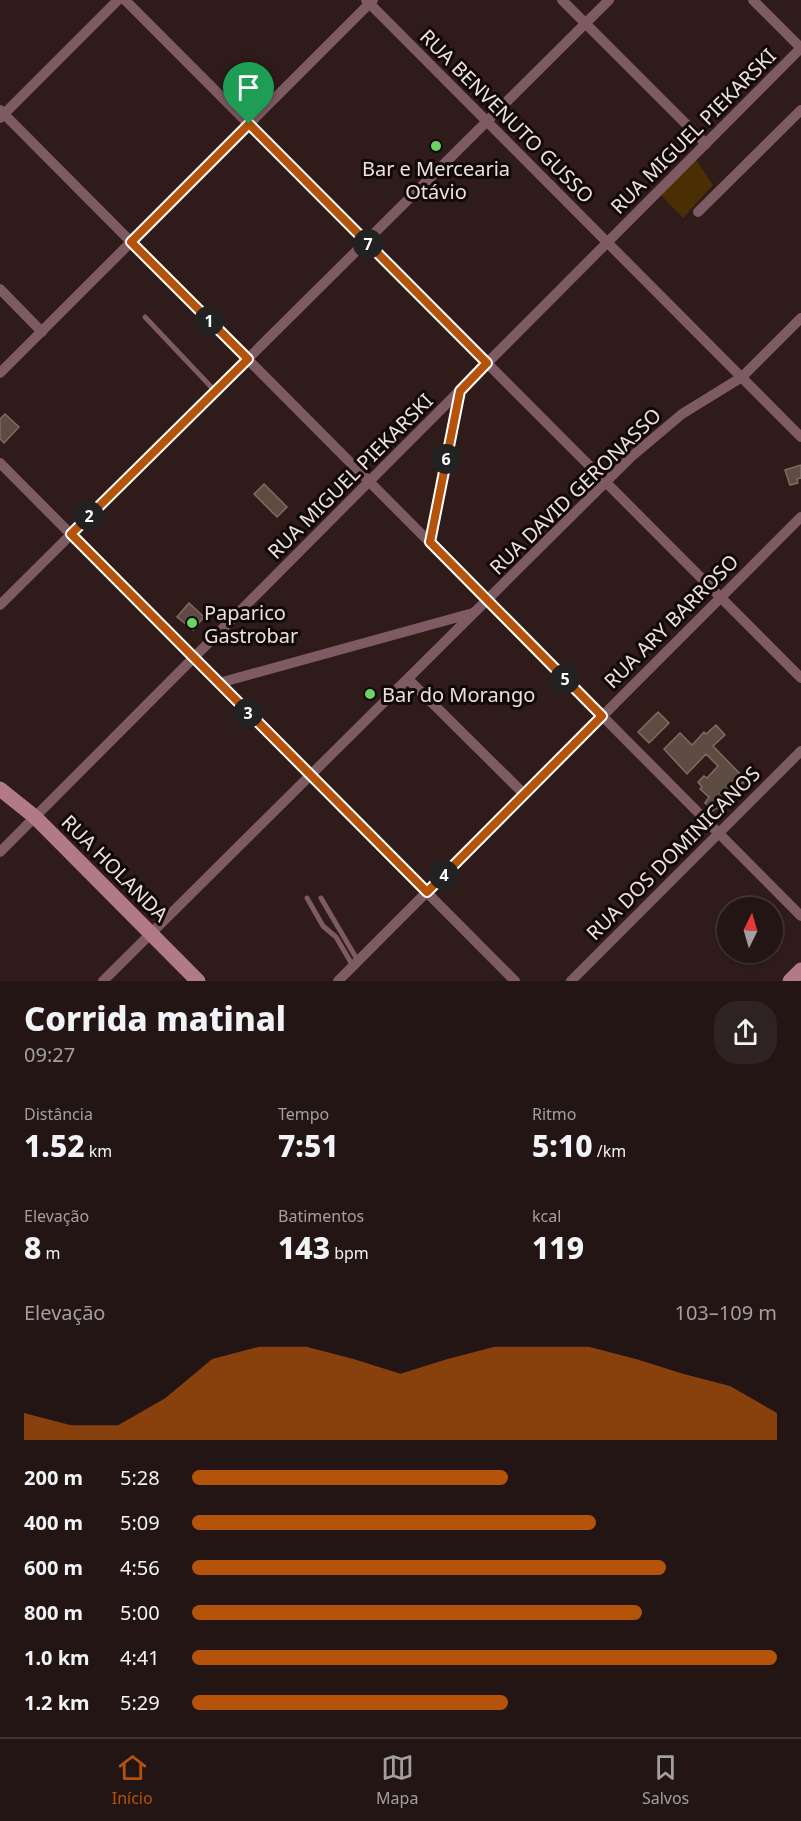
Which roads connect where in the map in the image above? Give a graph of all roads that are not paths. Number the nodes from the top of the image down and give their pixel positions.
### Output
1 (118, 0) edge
2 (125, 0) edge
3 (562, 0) edge
4 (609, 0) edge
5 (753, 0) edge
6 (370, 1) edge
7 (585, 24) junction
8 (801, 48) edge
9 (801, 110) edge
10 (1, 114) edge
11 (487, 122) junction
12 (249, 124) junction
13 (706, 144) junction
14 (698, 212) dead end
15 (131, 242) junction
16 (366, 242) junction
17 (608, 243) junction
18 (0, 289) edge
19 (145, 316) dead end
20 (801, 318) edge
21 (42, 332) junction
22 (248, 359) junction
23 (487, 363) junction
24 (0, 373) edge
25 (742, 377) junction
26 (215, 391) junction
27 (460, 391) junction
28 (801, 437) edge
29 (0, 463) edge
30 (369, 481) junction
31 (606, 482) junction
32 (801, 517) edge
33 (71, 534) junction
34 (430, 542) junction
35 (721, 597) junction
36 (487, 600) junction
37 (0, 605) edge
38 (475, 612) junction
39 (194, 658) junction
40 (801, 678) edge
41 (408, 679) junction
42 (219, 683) junction
43 (602, 716) junction
44 (801, 751) edge
45 (310, 775) junction
46 (0, 789) edge
47 (524, 794) junction
48 (34, 818) junction
49 (719, 833) junction
50 (0, 852) edge
51 (427, 892) junction
52 (307, 898) dead end
53 (321, 898) dead end
54 (801, 916) edge
55 (151, 934) junction
56 (355, 963) junction
57 (801, 970) edge
58 (103, 981) edge
59 (198, 981) edge
60 (338, 981) edge
61 (515, 981) edge
62 (571, 981) edge
63 (790, 981) edge

1 - 10 street
2 - 12 street
3 - 7 street
4 - 7 street
5 - 8 street
6 - 11 street, RUA BENVENUTO GUSSO
6 - 12 street
7 - 11 street
7 - 13 street
8 - 13 street, RUA MIGUEL PIEKARSKI
9 - 14 street
10 - 15 street
11 - 16 street
11 - 17 street, RUA BENVENUTO GUSSO
12 - 15 street
12 - 16 street
13 - 17 street, RUA MIGUEL PIEKARSKI
15 - 21 street
15 - 22 street
16 - 22 street
16 - 23 street
17 - 23 street, RUA MIGUEL PIEKARSKI
17 - 25 street, RUA BENVENUTO GUSSO
18 - 21 street
19 - 26 lane
20 - 25 street, RUA DAVID GERONASSO
21 - 24 street
22 - 26 street
22 - 30 street
23 - 27 street, RUA MIGUEL PIEKARSKI
23 - 31 street
25 - 28 street, RUA BENVENUTO GUSSO
25 - 31 street, RUA DAVID GERONASSO
26 - 33 street
27 - 30 street, RUA MIGUEL PIEKARSKI
27 - 34 street
29 - 33 street
30 - 34 street
30 - 39 street, RUA MIGUEL PIEKARSKI
31 - 35 street
31 - 36 street, RUA DAVID GERONASSO
32 - 35 street, RUA ARY BARROSO
33 - 37 street
33 - 39 street
34 - 36 street
35 - 40 street
35 - 43 street, RUA ARY BARROSO
36 - 38 street, RUA DAVID GERONASSO
36 - 43 street
38 - 41 street, RUA DAVID GERONASSO
38 - 42 street
39 - 42 street
39 - 48 street, RUA MIGUEL PIEKARSKI
41 - 45 street, RUA DAVID GERONASSO
41 - 47 street
42 - 45 street
43 - 47 street, RUA ARY BARROSO
43 - 49 street
44 - 49 street, RUA DOS DOMINICANOS
45 - 51 street
45 - 55 street, RUA DAVID GERONASSO
46 - 48 main road, RUA HOLANDA
47 - 51 street, RUA ARY BARROSO
48 - 50 street, RUA MIGUEL PIEKARSKI
48 - 55 main road, RUA HOLANDA
49 - 54 street
49 - 62 street, RUA DOS DOMINICANOS
51 - 56 street, RUA ARY BARROSO
51 - 61 street
52 - 56 lane
53 - 56 lane
55 - 58 street, RUA DAVID GERONASSO
55 - 59 main road, RUA HOLANDA
56 - 60 street, RUA ARY BARROSO
57 - 63 main road

